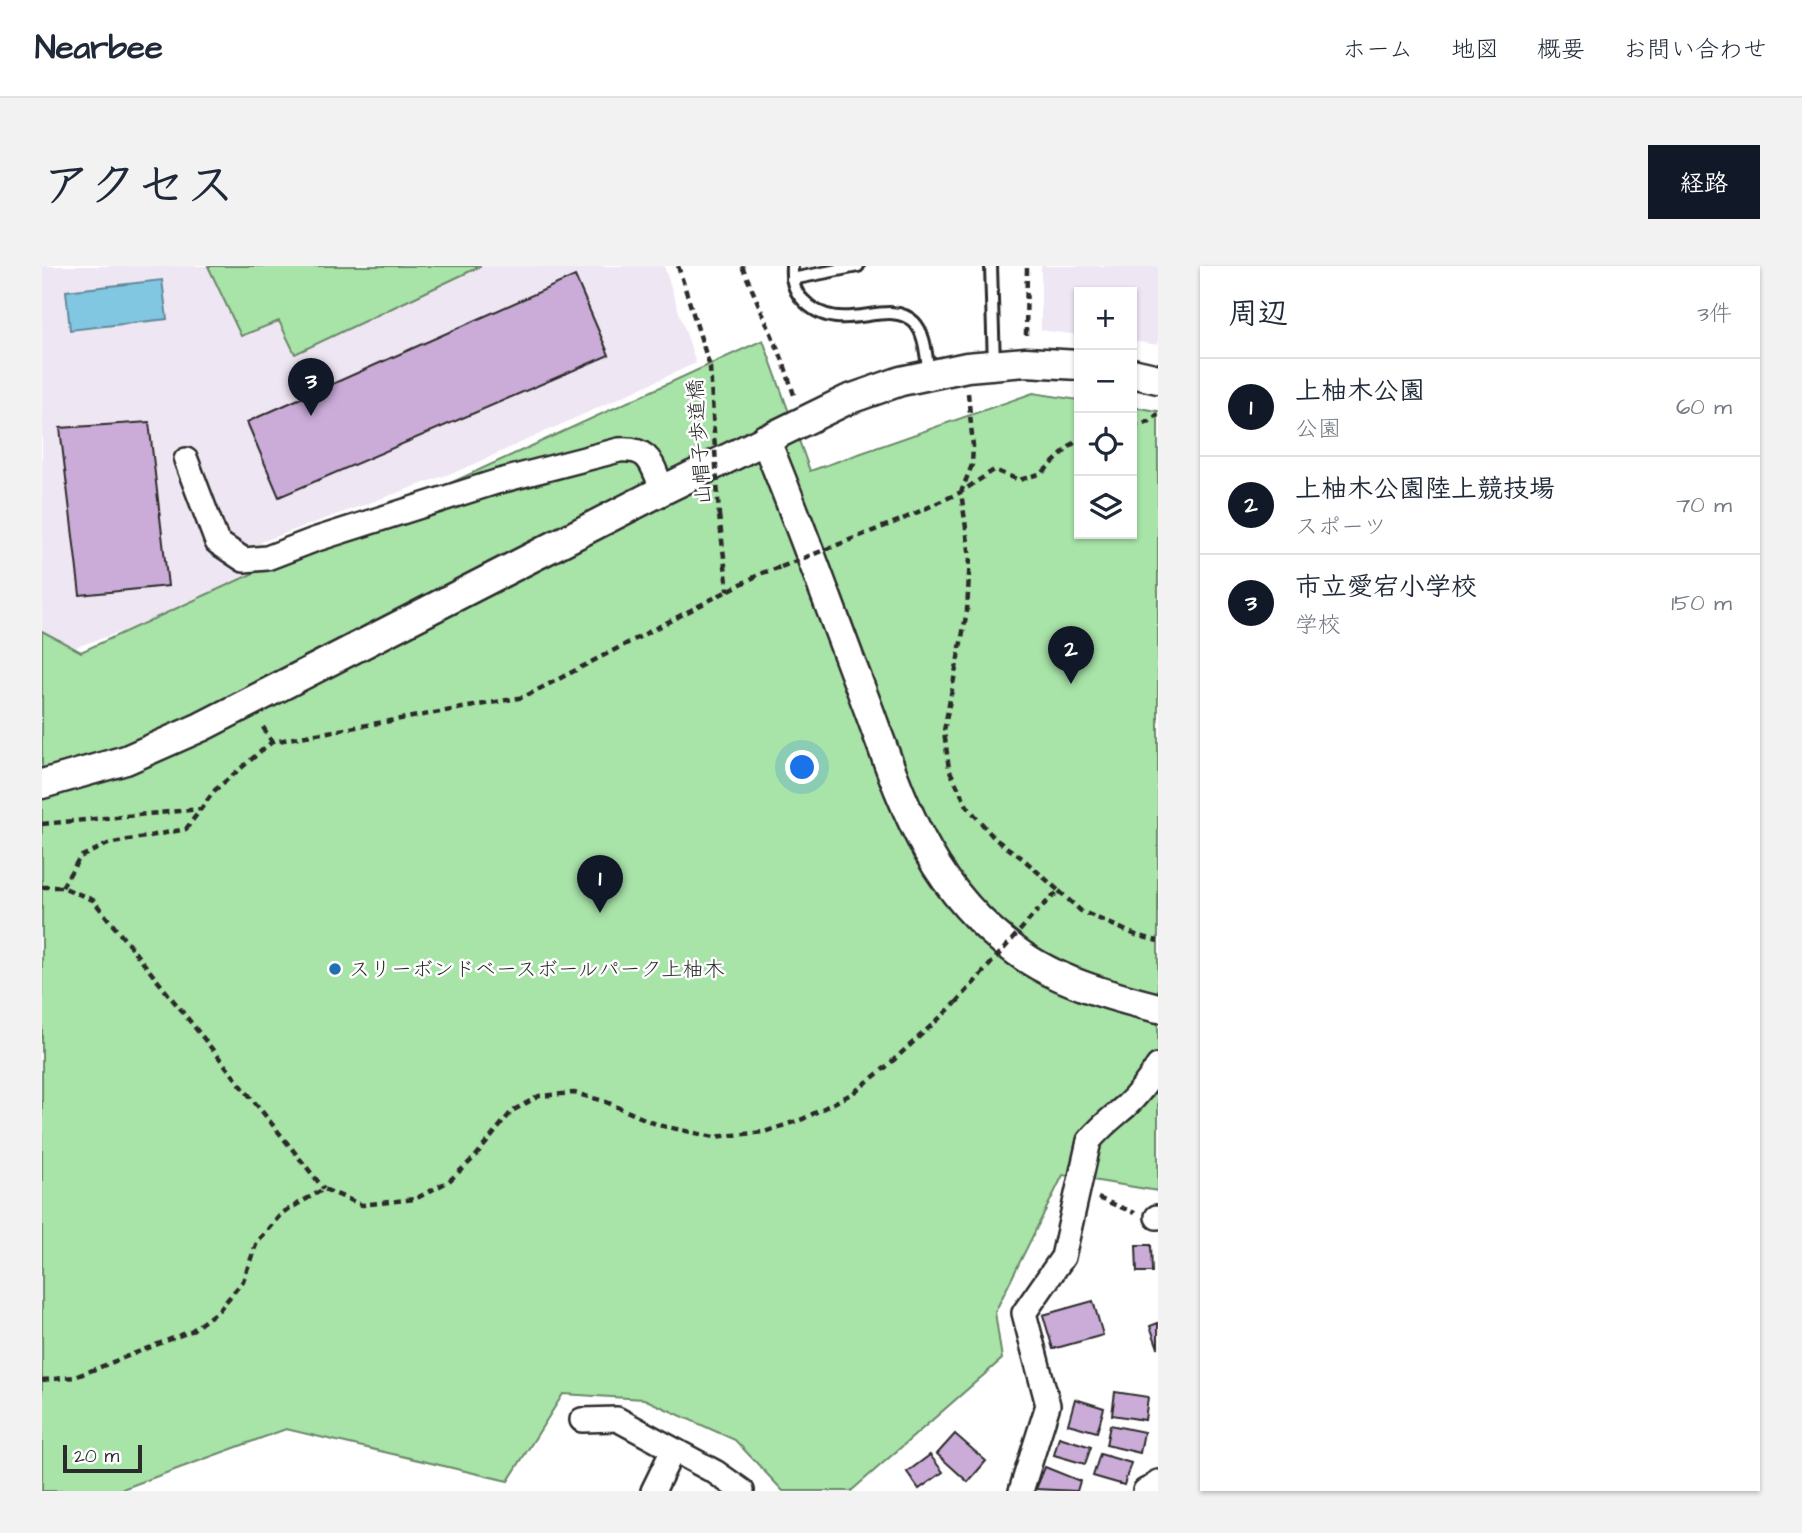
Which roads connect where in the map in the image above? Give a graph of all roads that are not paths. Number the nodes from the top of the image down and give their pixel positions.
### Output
1 (792, 266) edge
2 (858, 266) edge
3 (991, 266) edge
4 (792, 279) junction
5 (994, 365) junction
6 (1074, 365) edge
7 (930, 374) junction
8 (1137, 374) edge
9 (1158, 379) edge
10 (765, 439) junction
11 (186, 460) dead end
12 (663, 491) junction
13 (42, 784) edge
14 (1158, 1008) edge
15 (1158, 1066) edge
16 (582, 1420) dead end
17 (673, 1450) junction
18 (1158, 1482) edge
19 (653, 1491) edge
20 (742, 1491) edge
21 (1021, 1491) edge
22 (1145, 1491) edge

1 - 4 lane
2 - 4 lane
3 - 5 lane
4 - 7 lane
5 - 6 street
5 - 7 street
7 - 10 street
8 - 9 street
10 - 12 street
10 - 14 street
11 - 12 street
12 - 13 street
15 - 21 street
16 - 17 street
17 - 19 street
17 - 20 street
18 - 22 street

